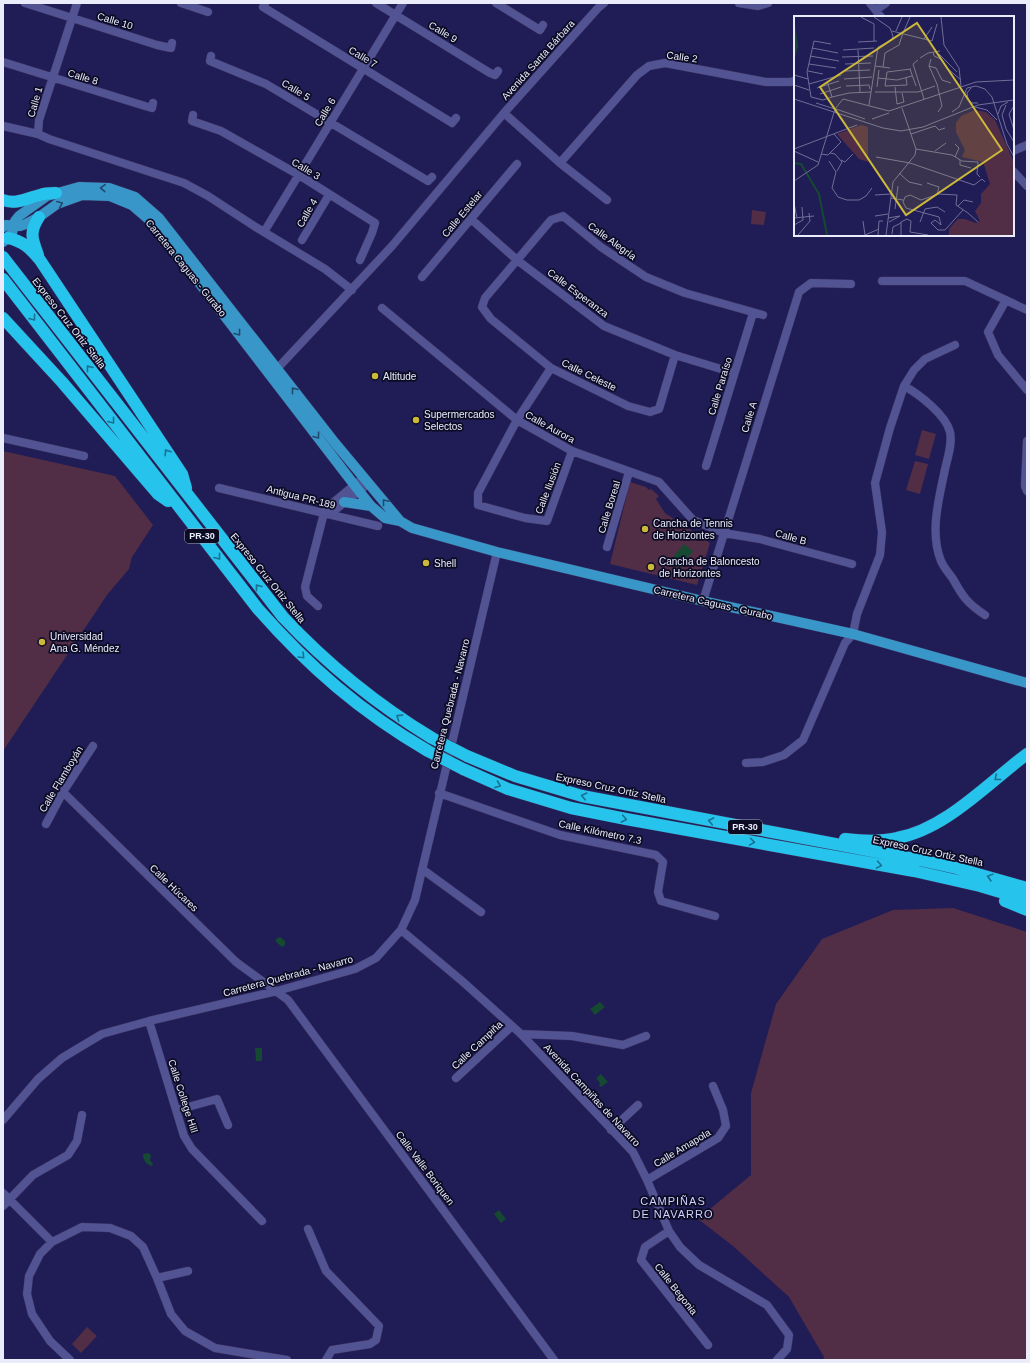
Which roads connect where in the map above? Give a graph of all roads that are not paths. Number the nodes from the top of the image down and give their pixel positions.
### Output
1 (25, 3) edge
2 (76, 3) edge
3 (181, 3) edge
4 (265, 3) edge
5 (376, 3) edge
6 (403, 3) edge
7 (496, 3) edge
8 (604, 3) edge
9 (739, 3) edge
10 (768, 3) edge
11 (870, 3) edge
12 (886, 3) edge
13 (208, 12) dead end
14 (877, 14) edge
15 (396, 15) junction
16 (71, 18) junction
17 (543, 25) dead end
18 (172, 43) dead end
19 (211, 56) dead end
20 (3, 62) edge
21 (363, 69) junction
22 (498, 71) dead end
23 (52, 78) junction
24 (794, 81) edge
25 (153, 103) dead end
26 (504, 113) junction
27 (193, 115) dead end
28 (456, 118) dead end
29 (331, 122) junction
30 (3, 126) edge
31 (38, 134) junction
32 (1027, 145) edge
33 (1014, 150) edge
34 (560, 163) junction
35 (517, 164) dead end
36 (1014, 172) edge
37 (299, 175) junction
38 (432, 177) dead end
39 (1027, 186) edge
40 (56, 193) junction
41 (329, 195) junction
42 (3, 200) edge
43 (607, 200) dead end
44 (39, 217) junction
45 (471, 219) junction
46 (14, 226) junction
47 (3, 227) edge
48 (264, 232) junction
49 (5, 240) edge
50 (302, 240) dead end
51 (3, 257) edge
52 (40, 260) junction
53 (360, 260) dead end
54 (517, 260) junction
55 (422, 277) dead end
56 (882, 281) dead end
57 (6, 283) edge
58 (851, 284) dead end
59 (352, 290) junction
60 (485, 300) joint
61 (1006, 300) junction
62 (382, 308) dead end
63 (1027, 310) edge
64 (753, 313) junction
65 (763, 315) dead end
66 (3, 318) edge
67 (955, 345) dead end
68 (675, 355) junction
69 (551, 368) junction
70 (274, 372) junction
71 (734, 373) junction
72 (904, 386) junction
73 (1027, 390) edge
74 (517, 420) junction
75 (3, 438) edge
76 (1027, 441) edge
77 (572, 451) junction
78 (84, 456) dead end
79 (706, 466) dead end
80 (629, 472) junction
81 (366, 480) junction
82 (219, 488) dead end
83 (356, 488) junction
84 (1027, 491) edge
85 (190, 499) junction
86 (344, 502) junction
87 (371, 506) junction
88 (181, 510) junction
89 (324, 513) junction
90 (400, 521) junction
91 (378, 526) dead end
92 (724, 533) junction
93 (607, 547) dead end
94 (497, 552) junction
95 (852, 564) dead end
96 (703, 601) junction
97 (318, 606) dead end
98 (985, 615) dead end
99 (853, 634) junction
100 (1027, 683) edge
101 (93, 746) dead end
102 (1027, 754) edge
103 (746, 763) dead end
104 (63, 792) junction
105 (439, 793) junction
106 (46, 824) dead end
107 (778, 834) junction
108 (422, 869) junction
109 (980, 886) junction
110 (1027, 888) edge
111 (1027, 900) edge
112 (1027, 910) edge
113 (481, 912) dead end
114 (715, 916) dead end
115 (401, 930) junction
116 (277, 991) junction
117 (149, 1021) junction
118 (512, 1026) junction
119 (521, 1034) junction
120 (646, 1036) dead end
121 (456, 1078) dead end
122 (713, 1086) dead end
123 (638, 1105) dead end
124 (176, 1110) junction
125 (82, 1115) dead end
126 (3, 1120) edge
127 (228, 1125) dead end
128 (611, 1130) junction
129 (648, 1180) junction
130 (6, 1196) edge
131 (3, 1206) edge
132 (262, 1221) dead end
133 (308, 1229) dead end
134 (669, 1230) junction
135 (52, 1242) junction
136 (188, 1271) dead end
137 (157, 1278) junction
138 (708, 1345) dead end
139 (70, 1360) edge
140 (287, 1360) edge
141 (326, 1360) edge
142 (554, 1360) edge
143 (777, 1360) edge

1 - 16 street, Calle 10
2 - 16 street, Calle 1
3 - 13 street
4 - 21 street, Calle 7
5 - 15 street, Calle 9
6 - 15 street, Calle 6
7 - 17 street
8 - 26 street, Avenida Santa Bárbara
9 - 10 street
11 - 14 street
12 - 14 street
15 - 21 street, Calle 6
15 - 22 street, Calle 9
16 - 18 street, Calle 10
16 - 23 street, Calle 1
19 - 29 street, Calle 5
20 - 23 street, Calle 8
21 - 28 street, Calle 7
21 - 29 street, Calle 6
23 - 25 street, Calle 8
23 - 31 street, Calle 1
24 - 34 street, Calle 2
26 - 34 street
26 - 59 street, Avenida Santa Bárbara
27 - 37 street, Calle 3
29 - 37 street, Calle 6
29 - 38 street, Calle 5
30 - 31 street
31 - 48 street
32 - 33 street
34 - 43 street
35 - 45 street, Calle Estelar
36 - 39 street
37 - 41 street, Calle 3
37 - 48 street, Calle 6
40 - 42 highway
40 - 46 main road, Carretera Caguas - Gurabo
70 -> 40 main road, Carretera Caguas - Gurabo
41 - 50 street, Calle 4
41 - 53 street, Calle 3
44 - 46 main road, Carretera Caguas - Gurabo
44 - 52 highway
44 -> 70 main road, Carretera Caguas - Gurabo
45 - 54 street, Calle Esperanza
45 - 55 street, Calle Estelar
46 - 47 main road
46 - 49 main road
48 - 59 street
49 - 52 highway
85 -> 51 highway, Expreso Cruz Ortiz Stella / PR-30
85 -> 52 highway
54 - 60 street, Calle Alegría
54 - 64 street, Calle Alegría
54 - 68 street, Calle Esperanza
56 - 61 street
57 -> 88 highway, PR-30
58 - 92 street, Calle A
59 - 70 street, Avenida Santa Bárbara
60 - 69 street, Calle Celeste
61 - 63 street
61 - 73 street
62 - 74 street, Calle Aurora
64 - 65 street, Calle Alegría
64 - 71 street, Calle Paraíso
66 - 88 highway
67 - 72 street
68 - 69 street, Calle Celeste
68 - 71 street, Calle Esperanza
69 - 74 street, Calle Ilusión
81 -> 70 main road, Carretera Caguas - Gurabo
70 -> 83 main road, Carretera Caguas - Gurabo
71 - 79 street, Calle Paraíso
72 - 98 street
72 - 99 street
74 - 77 street, Calle Aurora
74 - 77 street, Calle Ilusión
75 - 78 street
76 - 84 street
77 - 80 street, Calle Aurora
80 - 92 street, Calle Aurora
80 - 93 street, Calle Boreal
81 - 83 street
90 -> 81 main road, Carretera Caguas - Gurabo
82 - 89 street, Antigua PR-189
83 - 86 street
83 - 87 main road, Carretera Caguas - Gurabo
83 - 89 street
107 -> 85 highway, Expreso Cruz Ortiz Stella / PR-30, bridge
86 - 87 main road
86 - 89 street
87 - 90 main road, Carretera Caguas - Gurabo
88 -> 109 highway, PR-30, bridge
89 - 91 street, Antigua PR-189
89 - 97 street
90 - 94 main road, Carretera Caguas - Gurabo
92 - 95 street, Calle B
92 - 96 street, Calle A
94 - 96 main road, Carretera Caguas - Gurabo
94 - 105 street, Carretera Quebrada - Navarro
96 - 99 main road, Carretera Caguas - Gurabo
99 - 100 main road, Carretera Caguas - Gurabo
99 - 103 street
101 - 104 street, Calle Flamboyán
102 -> 107 highway
104 - 106 street, Calle Flamboyán
104 - 116 street, Calle Húcares
105 - 108 street, Carretera Quebrada - Navarro
105 - 114 street, Calle Kilómetro 7.3
110 -> 107 highway, Expreso Cruz Ortiz Stella / PR-30
108 - 113 street
108 - 115 street, Carretera Quebrada - Navarro
109 - 111 highway, PR-30
109 - 112 highway
115 - 116 street, Carretera Quebrada - Navarro
115 - 118 street, Avenida Campiñas de Navarro
116 - 117 street, Carretera Quebrada - Navarro
116 - 142 street, Calle Valle Boriquen
117 - 124 street, Calle College Hill
117 - 126 street, Carretera Quebrada - Navarro
118 - 119 street, Avenida Campiñas de Navarro
118 - 121 street, Calle Campiña
119 - 120 street
119 - 128 street, Avenida Campiñas de Navarro
122 - 129 street, Calle Amapola
123 - 128 street
124 - 127 street
124 - 132 street, Calle College Hill
125 - 130 street
128 - 129 street, Avenida Campiñas de Navarro
129 - 134 street, Avenida Campiñas de Navarro
130 - 131 street
130 - 135 street
133 - 141 street
134 - 138 street, Calle Begonia
134 - 143 street, Avenida Campiñas de Navarro
135 - 137 street
135 - 139 street
136 - 137 street
137 - 140 street

